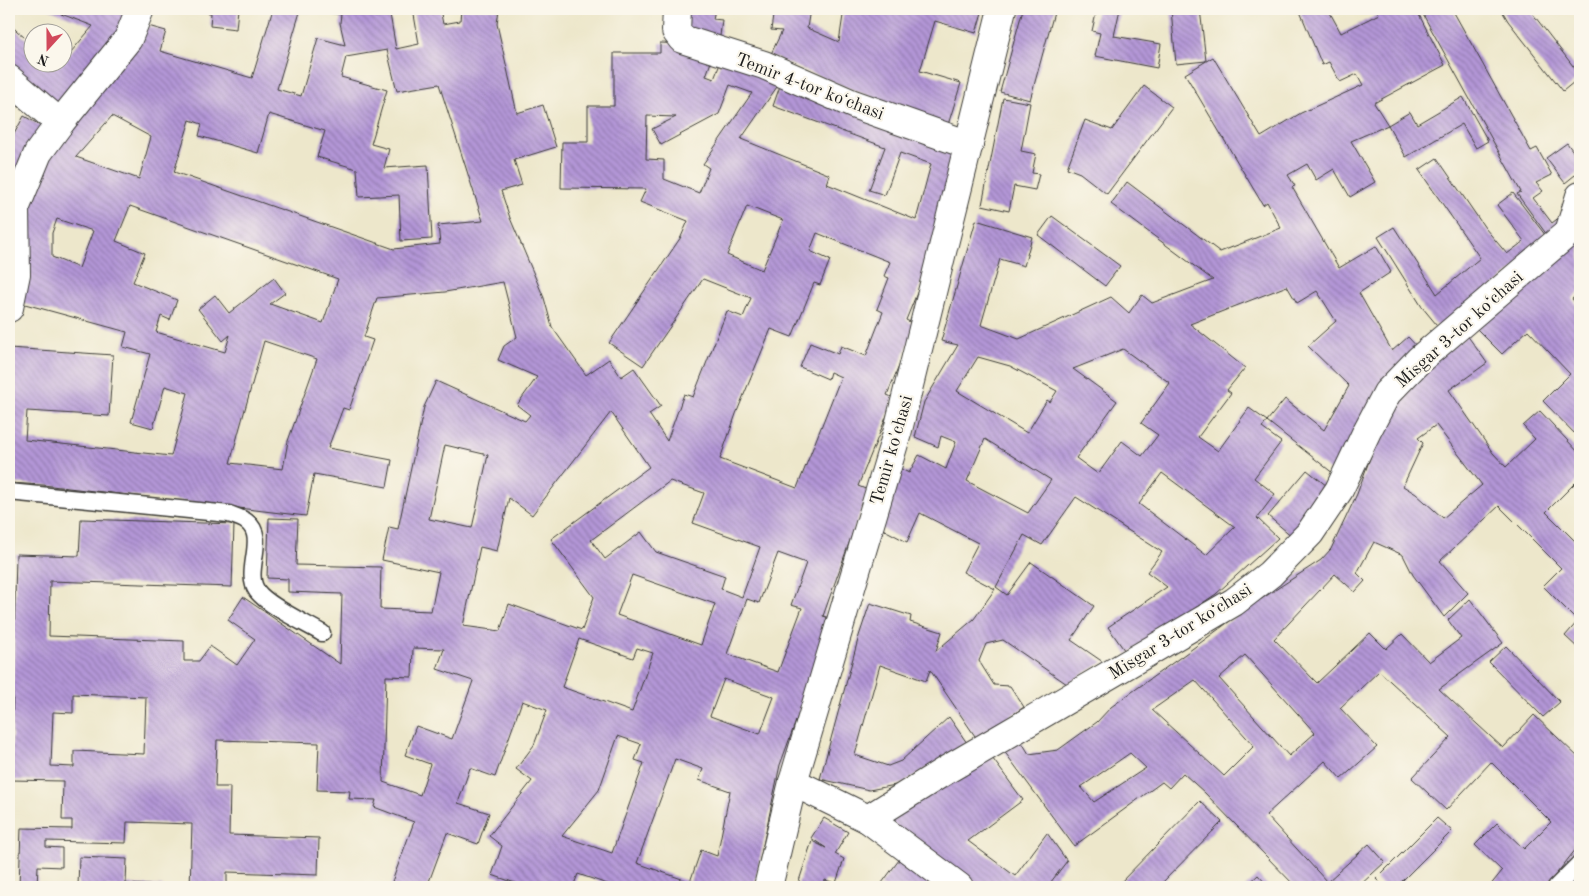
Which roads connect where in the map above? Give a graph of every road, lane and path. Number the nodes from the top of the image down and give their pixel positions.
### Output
1 (140, 9) edge
2 (677, 9) edge
3 (1002, 9) edge
4 (9, 79) edge
5 (60, 123) junction
6 (969, 145) junction
7 (1580, 196) edge
8 (9, 308) edge
9 (9, 492) edge
10 (322, 633) dead end
11 (794, 782) junction
12 (868, 818) junction
13 (1580, 863) edge
14 (768, 887) edge
15 (959, 887) edge
16 (1556, 887) edge

1 - 5 street
2 - 6 street, Temir 4-tor koʻchasi
3 - 6 street, Temir ko'chasi
4 - 5 street
5 - 8 street
6 - 11 street, Temir ko'chasi
7 - 12 street, Misgar 3-tor koʻchasi
9 - 10 lane
11 - 12 street
11 - 14 street, Temir ko'chasi
12 - 15 street
13 - 16 lane

